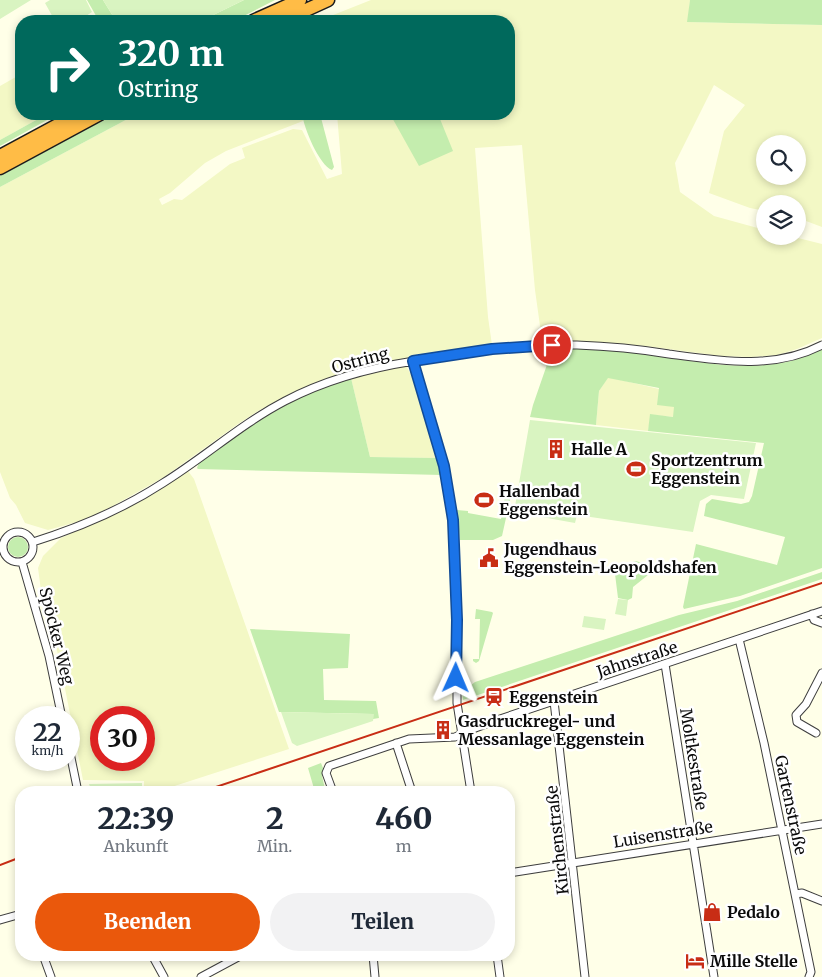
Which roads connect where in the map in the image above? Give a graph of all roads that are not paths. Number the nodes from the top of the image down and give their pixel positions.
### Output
1 (300, 0) edge
2 (328, 0) edge
3 (267, 15) edge
4 (295, 15) edge
5 (67, 120) edge
6 (89, 120) edge
7 (0, 156) edge
8 (0, 168) edge
9 (822, 345) edge
10 (413, 361) junction
11 (33, 542) junction
12 (22, 562) junction
13 (822, 611) edge
14 (812, 614) junction
15 (822, 623) edge
16 (739, 639) junction
17 (665, 664) junction
18 (822, 673) edge
19 (554, 701) junction
20 (59, 706) edge
21 (816, 733) dead end
22 (462, 734) junction
23 (396, 743) junction
24 (74, 771) edge
25 (77, 786) edge
26 (329, 786) edge
27 (410, 786) edge
28 (470, 786) edge
29 (822, 824) edge
30 (782, 830) junction
31 (693, 844) junction
32 (573, 862) junction
33 (515, 871) edge
34 (795, 894) junction
35 (822, 901) edge
36 (15, 916) edge
37 (0, 920) edge
38 (45, 961) edge
39 (155, 961) edge
40 (231, 961) edge
41 (373, 961) edge
42 (498, 961) edge
43 (51, 977) edge
44 (164, 977) edge
45 (201, 977) edge
46 (375, 977) edge
47 (500, 977) edge
48 (586, 977) edge
49 (714, 977) edge
50 (810, 977) edge

1 - 3 highway
2 - 4 highway
5 - 7 highway
6 - 8 highway
9 - 10 street, Ostring
10 - 11 street, Ostring
10 - 22 street
11 - 12 street
11 - 12 street
12 - 20 street, Spöcker Weg
13 - 14 street, Jahnstraße
14 - 15 street
14 - 16 street, Jahnstraße
16 - 17 street, Jahnstraße
16 - 30 street, Gartenstraße
17 - 19 street, Jahnstraße
17 - 31 street, Moltkestraße
18 - 21 street
19 - 22 street, Jahnstraße
19 - 32 street, Kirchenstraße
22 - 23 street, Jahnstraße
22 - 28 street
23 - 26 street, Jahnstraße
23 - 27 street
24 - 25 street
29 - 30 street, Luisenstraße
30 - 31 street, Luisenstraße
30 - 34 street, Gartenstraße
31 - 32 street, Luisenstraße
31 - 49 street, Moltkestraße
32 - 33 street, Luisenstraße
32 - 48 street, Kirchenstraße
34 - 35 street
34 - 50 street, Gartenstraße
36 - 37 street
38 - 43 street
39 - 44 street
40 - 45 street
41 - 46 street
42 - 47 street

